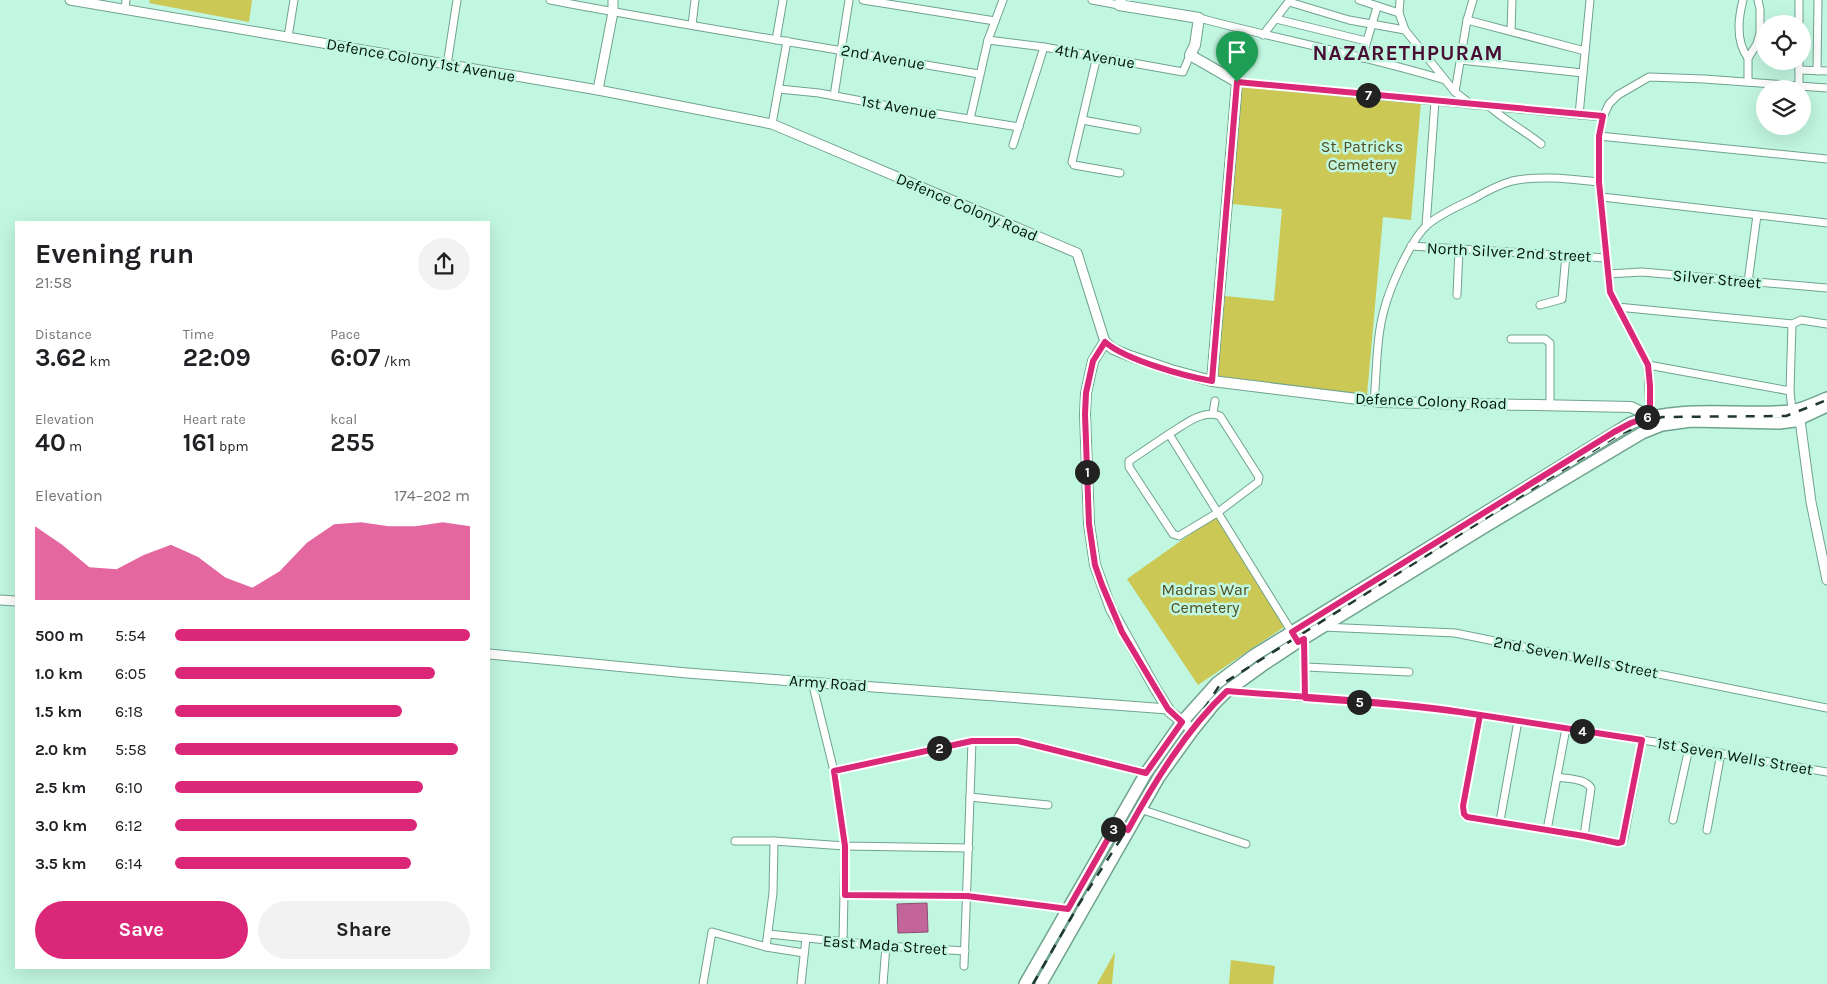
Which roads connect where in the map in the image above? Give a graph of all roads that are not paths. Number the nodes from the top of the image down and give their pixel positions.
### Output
1 (70, 0) edge
2 (294, 0) edge
3 (457, 0) edge
4 (550, 0) edge
5 (613, 0) edge
6 (695, 0) edge
7 (783, 0) edge
8 (849, 0) edge
9 (863, 0) edge
10 (1003, 0) edge
11 (1092, 0) edge
12 (1359, 0) edge
13 (1400, 0) edge
14 (1473, 0) edge
15 (1512, 0) edge
16 (1590, 0) edge
17 (1743, 0) edge
18 (1758, 0) edge
19 (1799, 0) edge
20 (1818, 0) edge
21 (1290, 1) edge
22 (1120, 2) edge
23 (126, 5) edge
24 (1377, 7) junction
25 (613, 12) junction
26 (1399, 13) junction
27 (1799, 15) edge
28 (1199, 18) junction
29 (1276, 19) junction
30 (1467, 20) junction
31 (995, 21) junction
32 (692, 24) junction
33 (1371, 25) junction
34 (1405, 30) junction
35 (1511, 31) junction
36 (1263, 35) junction
37 (288, 37) junction
38 (776, 40) junction
39 (988, 40) junction
40 (1366, 41) junction
41 (787, 42) junction
42 (1044, 47) junction
43 (842, 50) junction
44 (1585, 51) junction
45 (1190, 54) junction
46 (1098, 56) junction
47 (1362, 58) junction
48 (1748, 58) junction
49 (1460, 60) junction
50 (447, 65) junction
51 (1799, 70) joint
52 (1817, 71) junction
53 (1827, 71) edge
54 (979, 74) junction
55 (1583, 74) junction
56 (1445, 80) junction
57 (1799, 80) edge
58 (1237, 82) junction
59 (1748, 82) junction
60 (1756, 83) edge
61 (1811, 87) edge
62 (1827, 88) edge
63 (779, 89) junction
64 (598, 90) junction
65 (1455, 92) junction
66 (834, 96) junction
67 (1434, 101) junction
68 (1473, 105) junction
69 (1489, 106) junction
70 (1579, 115) junction
71 (1603, 116) junction
72 (970, 119) junction
73 (1082, 120) junction
74 (772, 124) junction
75 (1019, 127) junction
76 (1137, 130) dead end
77 (1599, 136) junction
78 (1541, 144) dead end
79 (1013, 145) dead end
80 (1827, 159) edge
81 (1120, 173) dead end
82 (1599, 182) junction
83 (1602, 197) junction
84 (1757, 215) junction
85 (1827, 223) edge
86 (1426, 226) junction
87 (1412, 246) junction
88 (1459, 249) junction
89 (1566, 256) junction
90 (1606, 258) junction
91 (1608, 274) junction
92 (1748, 282) junction
93 (1827, 288) edge
94 (1457, 295) dead end
95 (1540, 305) dead end
96 (1617, 307) junction
97 (1792, 324) junction
98 (1827, 324) edge
99 (1511, 339) dead end
100 (1105, 342) junction
101 (1648, 365) junction
102 (1212, 381) junction
103 (1790, 390) junction
104 (1827, 398) edge
105 (1215, 401) dead end
106 (1374, 401) junction
107 (1550, 405) junction
108 (1827, 406) edge
109 (1213, 413) junction
110 (1796, 415) junction
111 (1650, 416) junction
112 (1169, 434) junction
113 (1217, 513) junction
114 (1827, 580) edge
115 (0, 600) edge
116 (15, 601) edge
117 (1324, 627) junction
118 (1292, 632) junction
119 (1301, 641) junction
120 (490, 654) edge
121 (1306, 667) junction
122 (1409, 672) dead end
123 (812, 682) junction
124 (1227, 691) junction
125 (1305, 698) junction
126 (1827, 708) edge
127 (1168, 709) junction
128 (1480, 715) junction
129 (1518, 721) junction
130 (1182, 722) junction
131 (1566, 728) junction
132 (1193, 730) junction
133 (1642, 740) junction
134 (972, 741) junction
135 (1689, 748) junction
136 (1722, 754) junction
137 (834, 771) junction
138 (1827, 772) edge
139 (1146, 773) junction
140 (1557, 777) junction
141 (970, 797) junction
142 (1048, 805) dead end
143 (1140, 809) junction
144 (1673, 820) dead end
145 (1500, 821) junction
146 (1117, 823) junction
147 (1128, 830) junction
148 (1547, 830) junction
149 (1707, 830) dead end
150 (1584, 836) junction
151 (735, 841) dead end
152 (774, 841) junction
153 (1246, 844) dead end
154 (845, 846) junction
155 (969, 848) junction
156 (845, 895) junction
157 (967, 896) junction
158 (1068, 909) junction
159 (768, 934) junction
160 (806, 938) junction
161 (844, 941) junction
162 (886, 946) junction
163 (766, 947) junction
164 (965, 951) junction
165 (804, 953) junction
166 (964, 966) dead end
167 (703, 984) edge
168 (801, 984) edge
169 (883, 984) edge
170 (1025, 984) edge
171 (1041, 984) edge

1 - 23 street, Defence Colony 1st Avenue
2 - 37 street
3 - 50 street
4 - 25 street, 2nd Avenue
5 - 25 street
6 - 32 street
7 - 38 street
8 - 43 street
9 - 31 street
10 - 31 street
11 - 22 street
12 - 24 street
13 - 26 street
14 - 30 street
15 - 35 street
16 - 44 street
17 - 48 street
18 - 48 street
19 - 27 street
20 - 52 street
21 - 29 street
21 - 33 street
22 - 28 main road
23 - 37 street, Defence Colony 1st Avenue
24 - 26 street
24 - 33 street
25 - 32 street, 2nd Avenue
25 - 64 street
26 - 34 street
28 - 36 street
28 - 45 main road
29 - 36 street
29 - 40 street
30 - 35 street
30 - 49 street
31 - 39 street
32 - 38 street, 2nd Avenue
33 - 34 street
33 - 40 street
34 - 56 street
35 - 44 street
36 - 47 street
37 - 50 street, Defence Colony 1st Avenue
38 - 41 street, 2nd Avenue
39 - 42 street, 4th Avenue
39 - 54 street
40 - 47 street
41 - 43 street, 2nd Avenue
41 - 63 street
42 - 46 street, 4th Avenue
42 - 75 street
43 - 54 street, 2nd Avenue
43 - 66 street
44 - 55 street
45 - 46 street, 4th Avenue
45 - 58 main road
46 - 73 street
47 - 56 street
48 - 59 street
49 - 55 street
49 - 65 street
50 - 64 street, Defence Colony 1st Avenue
51 - 52 street
51 - 57 street
52 - 53 street
54 - 72 street
55 - 70 street
56 - 65 street
58 - 67 street
58 - 102 main road
59 - 60 street
59 - 71 street
61 - 62 street
63 - 66 street, 1st Avenue
63 - 74 street
64 - 74 street, Defence Colony 1st Avenue
65 - 68 street
66 - 72 street, 1st Avenue
67 - 68 street
67 - 86 street
68 - 69 street
69 - 70 street
69 - 78 street
70 - 71 street
71 - 77 street
72 - 75 street, 1st Avenue
73 - 76 street
73 - 81 street
74 - 100 street, Defence Colony Road
75 - 79 street
77 - 80 street
77 - 82 street
82 - 83 street
82 - 86 street
83 - 84 street
83 - 90 street
84 - 85 street
84 - 92 street
86 - 87 street
87 - 88 street, North Silver 2nd street
87 - 106 street
88 - 89 street, North Silver 2nd street
88 - 94 street
89 - 90 street, North Silver 2nd street
89 - 95 street
90 - 91 street
91 - 92 street, Silver Street
91 - 96 street
92 - 93 street, Silver Street
96 - 97 street
96 - 101 street
97 - 98 street
97 - 103 street
99 - 107 street
100 - 102 main road, Defence Colony Road
100 - 127 main road
101 - 103 street
101 - 111 street
102 - 106 main road, Defence Colony Road
103 - 110 street
104 - 110 main road
105 - 109 street
106 - 107 main road, Defence Colony Road
107 - 111 main road, Defence Colony Road
108 - 110 main road
109 - 112 street
109 - 113 street
110 - 111 main road
110 - 114 street
110 - 117 main road
111 - 118 main road
112 - 113 street
112 - 113 street
113 - 118 street
115 - 116 street
117 - 119 main road
117 - 126 street, 2nd Seven Wells Street
118 - 119 street
118 - 130 main road
119 - 121 street
119 - 124 main road
120 - 123 street, Army Road
121 - 122 street
121 - 125 street
123 - 127 street, Army Road
123 - 137 street
124 - 125 street, 1st Seven Wells Street
124 - 132 main road
125 - 128 street, 1st Seven Wells Street
127 - 130 main road
128 - 129 street, 1st Seven Wells Street
128 - 145 street
129 - 131 street, 1st Seven Wells Street
129 - 145 street
130 - 132 main road
130 - 139 main road
131 - 133 street, 1st Seven Wells Street
131 - 140 street
132 - 143 main road
133 - 135 street, 1st Seven Wells Street
133 - 150 street
134 - 137 street
134 - 139 street
134 - 141 street
135 - 136 street, 1st Seven Wells Street
135 - 144 street
136 - 138 street, 1st Seven Wells Street
136 - 149 street
137 - 154 street
139 - 146 main road
140 - 148 street
140 - 150 street
141 - 142 street
141 - 155 street
143 - 147 main road
143 - 153 street
145 - 148 street
146 - 147 main road
146 - 158 main road
147 - 171 main road
148 - 150 street
151 - 152 street
152 - 154 street
152 - 159 street
154 - 155 street
154 - 156 street
155 - 157 street
156 - 157 street
156 - 161 street
157 - 158 street
157 - 164 street
158 - 170 main road
159 - 160 street, East Mada Street
159 - 163 street
160 - 161 street, East Mada Street
160 - 165 street
161 - 162 street, East Mada Street
162 - 164 street, East Mada Street
162 - 169 street
163 - 165 street
163 - 167 street
164 - 166 street
165 - 168 street

